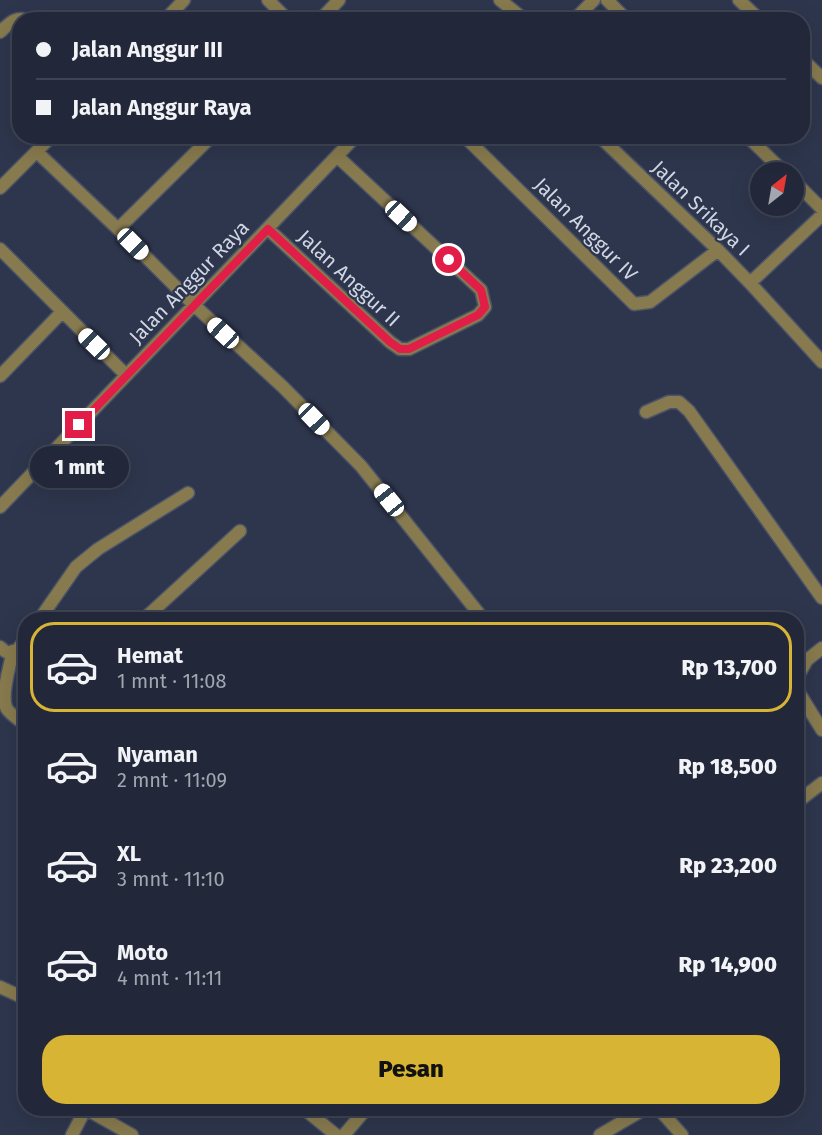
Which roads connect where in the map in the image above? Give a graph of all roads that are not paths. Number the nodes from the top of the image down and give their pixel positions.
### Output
1 (184, 0) edge
2 (268, 0) edge
3 (339, 0) edge
4 (500, 0) edge
5 (594, 0) edge
6 (607, 0) edge
7 (739, 0) edge
8 (173, 12) edge
9 (280, 12) edge
10 (328, 12) edge
11 (515, 12) edge
12 (582, 12) edge
13 (619, 12) edge
14 (752, 12) edge
15 (12, 22) edge
16 (0, 32) edge
17 (810, 67) edge
18 (822, 78) edge
19 (44, 144) edge
20 (204, 144) edge
21 (349, 144) edge
22 (472, 144) edge
23 (607, 144) edge
24 (755, 144) edge
25 (37, 152) junction
26 (338, 157) junction
27 (774, 162) edge
28 (0, 188) edge
29 (804, 191) edge
30 (822, 209) edge
31 (822, 214) edge
32 (118, 229) junction
33 (268, 229) junction
34 (0, 249) edge
35 (718, 250) junction
36 (750, 283) junction
37 (194, 305) junction
38 (62, 312) junction
39 (819, 355) edge
40 (126, 375) junction
41 (0, 376) edge
42 (646, 412) dead end
43 (188, 493) dead end
44 (0, 507) edge
45 (240, 531) dead end
46 (822, 598) edge
47 (45, 612) edge
48 (152, 612) edge
49 (478, 612) edge
50 (0, 647) edge
51 (822, 648) edge
52 (18, 649) edge
53 (13, 651) junction
54 (804, 665) edge
55 (804, 701) edge
56 (18, 718) edge
57 (822, 730) edge
58 (822, 783) edge
59 (804, 797) edge
60 (0, 987) edge
61 (18, 995) edge
62 (82, 1116) edge
63 (98, 1116) edge
64 (313, 1116) edge
65 (360, 1116) edge
66 (632, 1116) edge
67 (665, 1116) edge
68 (72, 1135) edge
69 (132, 1135) edge
70 (336, 1135) edge
71 (344, 1135) edge
72 (600, 1135) edge
73 (682, 1135) edge

1 - 8 street
2 - 9 street
3 - 10 street
4 - 11 street
5 - 12 street
6 - 13 street
7 - 14 street
15 - 16 street
17 - 18 street
19 - 25 street
20 - 32 street
21 - 26 street, Jalan Anggur Raya
22 - 35 street, Jalan Anggur IV
23 - 35 street, Jalan Srikaya I
24 - 27 street
25 - 28 street
25 - 32 street
26 - 33 street, Jalan Anggur Raya
26 - 33 street, Jalan Anggur II
29 - 30 street
31 - 36 street
32 - 37 street
33 - 37 street, Jalan Anggur Raya
34 - 38 street
35 - 36 street, Jalan Srikaya I
36 - 39 street, Jalan Srikaya I
37 - 40 street, Jalan Anggur Raya
37 - 49 street
38 - 40 street
38 - 41 street
40 - 44 street, Jalan Anggur Raya
42 - 46 street
43 - 47 street
45 - 48 street
50 - 53 street
51 - 54 street
52 - 53 street
53 - 56 street
55 - 57 street
58 - 59 street
60 - 61 street
62 - 68 street
63 - 69 street
64 - 70 street
65 - 71 street
66 - 72 street
67 - 73 street

